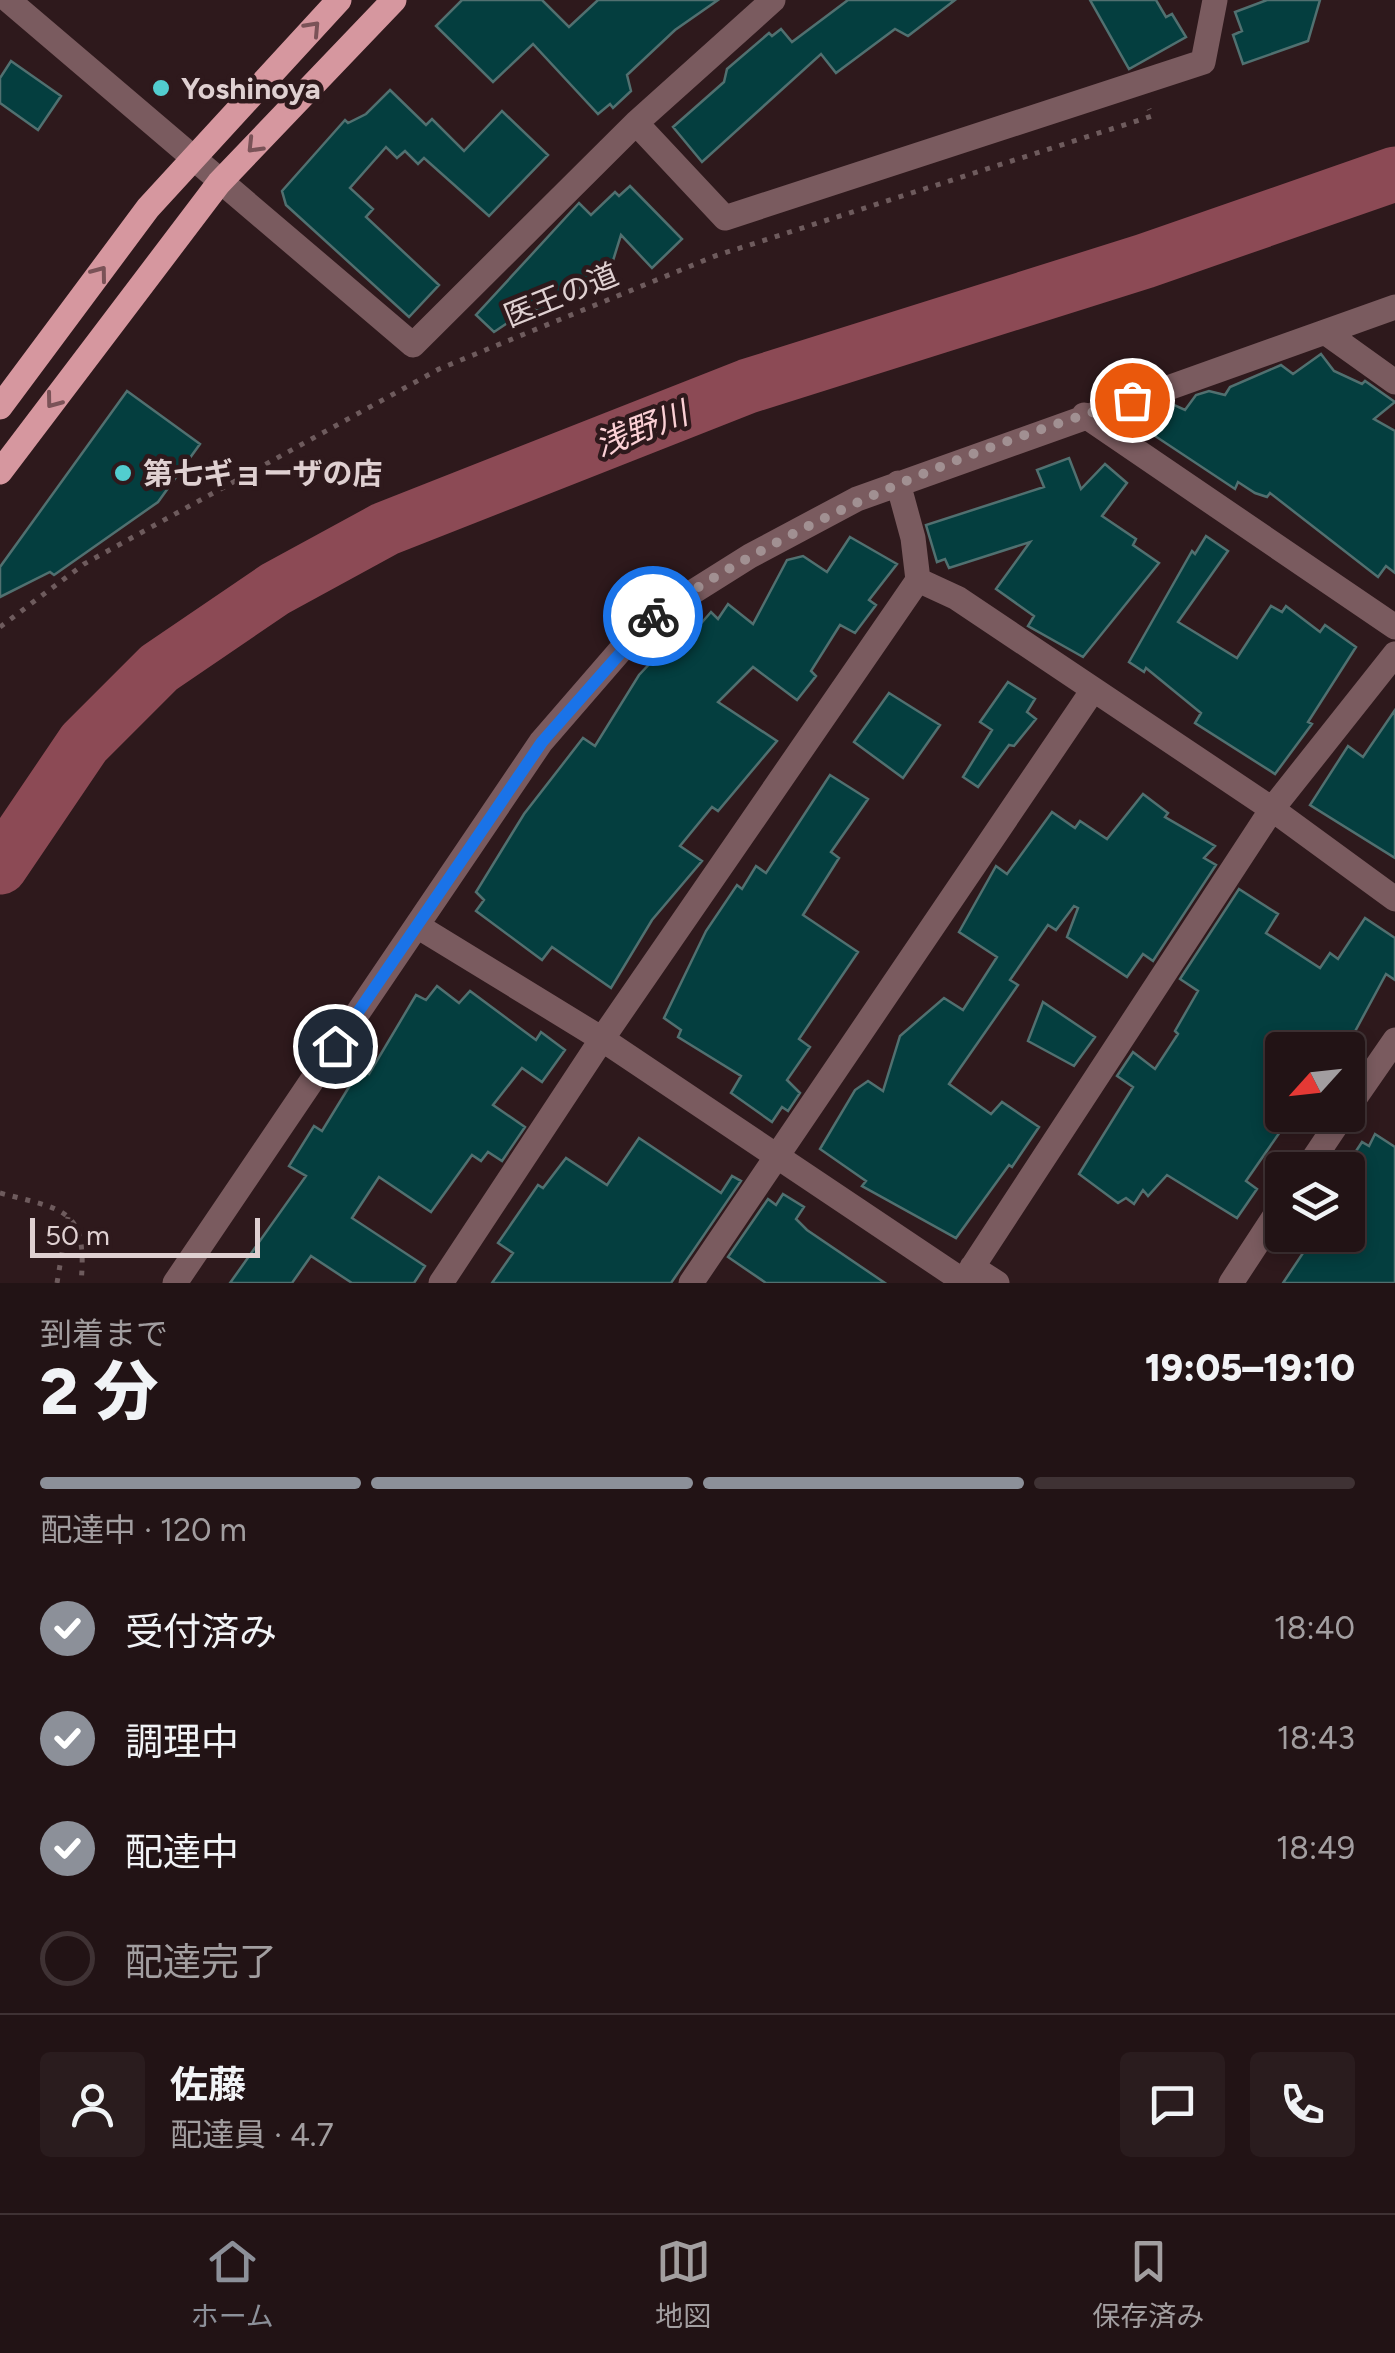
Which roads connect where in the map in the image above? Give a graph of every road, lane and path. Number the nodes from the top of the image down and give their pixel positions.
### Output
1 (340, 0) edge
2 (394, 0) edge
3 (773, 0) edge
4 (1214, 0) edge
5 (14, 2) edge
6 (1140, 82) junction
7 (636, 123) junction
8 (191, 158) junction
9 (219, 182) junction
10 (1395, 308) edge
11 (1325, 332) junction
12 (1395, 382) edge
13 (0, 407) edge
14 (1084, 415) junction
15 (0, 472) edge
16 (898, 484) junction
17 (918, 580) junction
18 (0, 627) edge
19 (1395, 627) edge
20 (1395, 654) edge
21 (1093, 690) junction
22 (1272, 810) junction
23 (1395, 899) edge
24 (419, 928) junction
25 (602, 1040) junction
26 (1395, 1040) edge
27 (1365, 1083) edge
28 (776, 1157) junction
29 (0, 1194) edge
30 (68, 1217) junction
31 (1265, 1231) edge
32 (965, 1277) edge
33 (58, 1283) edge
34 (81, 1283) edge
35 (175, 1283) edge
36 (440, 1283) edge
37 (691, 1283) edge
38 (997, 1283) edge
39 (1231, 1283) edge

8 -> 1 main road
2 -> 9 main road
3 - 7 street
4 - 6 street
5 - 8 street
6 - 7 street
6 - 18 path, 医王の道
7 - 9 street
8 - 9 street
13 -> 8 main road
9 -> 15 main road
10 - 11 street
11 - 12 street
11 - 14 street
14 - 16 street
14 - 19 street
16 - 17 street
16 - 24 street
17 - 21 street
17 - 25 street
20 - 22 street
21 - 22 street
21 - 28 street
22 - 23 street
22 - 32 street
24 - 25 street
24 - 35 street
25 - 28 street
25 - 36 street
26 - 27 street
28 - 32 street
28 - 37 street
29 - 30 path
30 - 33 path
30 - 34 path
31 - 39 street
32 - 38 street

